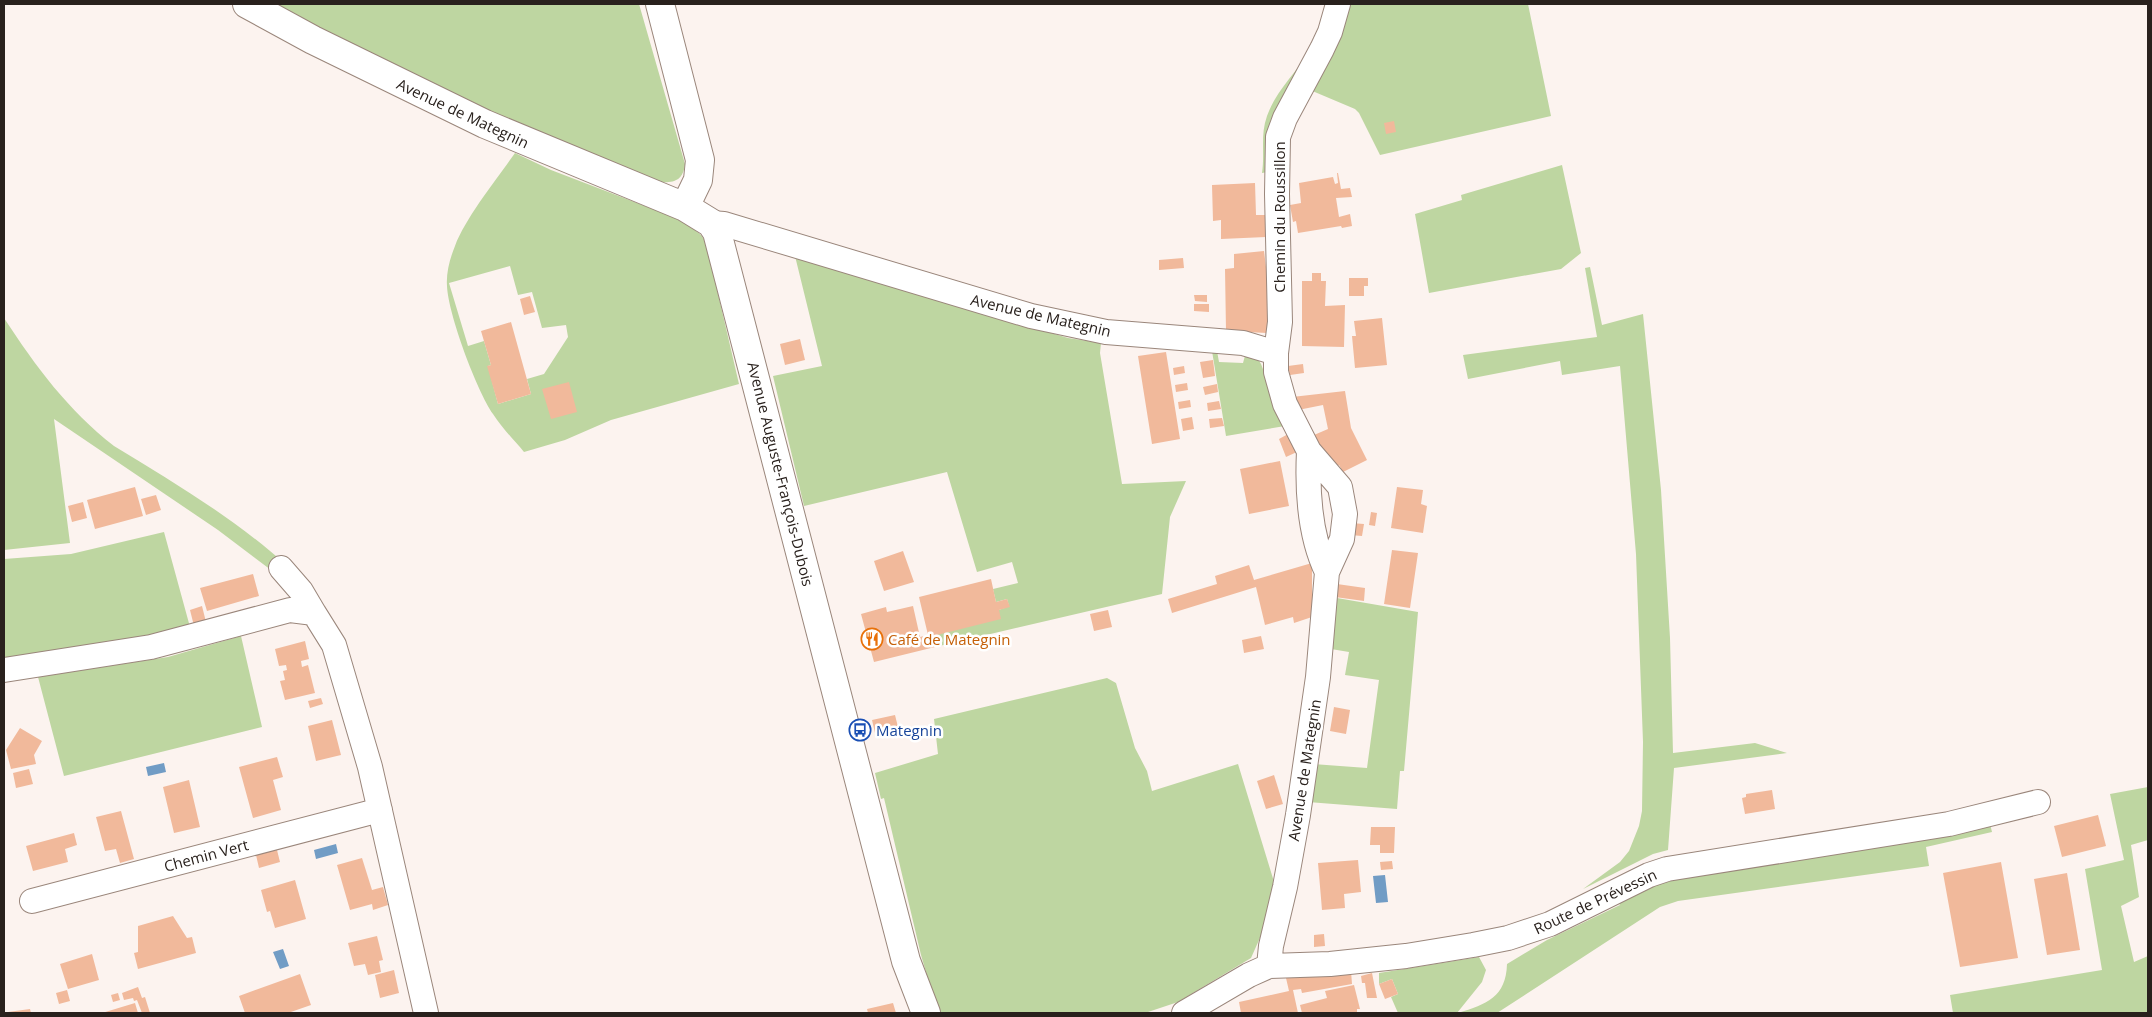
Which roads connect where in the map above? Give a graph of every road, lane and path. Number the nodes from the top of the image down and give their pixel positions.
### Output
1 (247, 4) edge
2 (660, 4) edge
3 (1338, 4) edge
4 (685, 208) junction
5 (711, 223) junction
6 (1276, 353) junction
7 (1309, 451) junction
8 (280, 568) dead end
9 (1326, 572) junction
10 (314, 613) junction
11 (4, 670) edge
12 (2038, 802) dead end
13 (380, 810) junction
14 (32, 901) dead end
15 (906, 961) junction
16 (1269, 966) junction
17 (426, 1013) edge
18 (907, 1013) edge
19 (926, 1013) edge
20 (1184, 1013) edge

1 - 4 main road, Avenue de Mategnin
2 - 4 main road
3 - 6 street, Chemin du Roussillon
4 - 5 main road
5 - 6 street, Avenue de Mategnin
5 - 15 main road, Avenue Auguste-François-Dubois
6 - 7 street, Avenue de Mategnin
7 - 9 street, Avenue de Mategnin
7 - 9 street, Avenue de Mategnin
8 - 10 street
9 - 16 street, Avenue de Mategnin
10 - 11 street
10 - 13 street
12 - 16 street, Route de Prévessin
13 - 14 street, Chemin Vert
13 - 17 street
15 - 18 main road, Avenue Auguste-François-Dubois
15 - 19 main road, Avenue Auguste-François-Dubois
16 - 20 street

